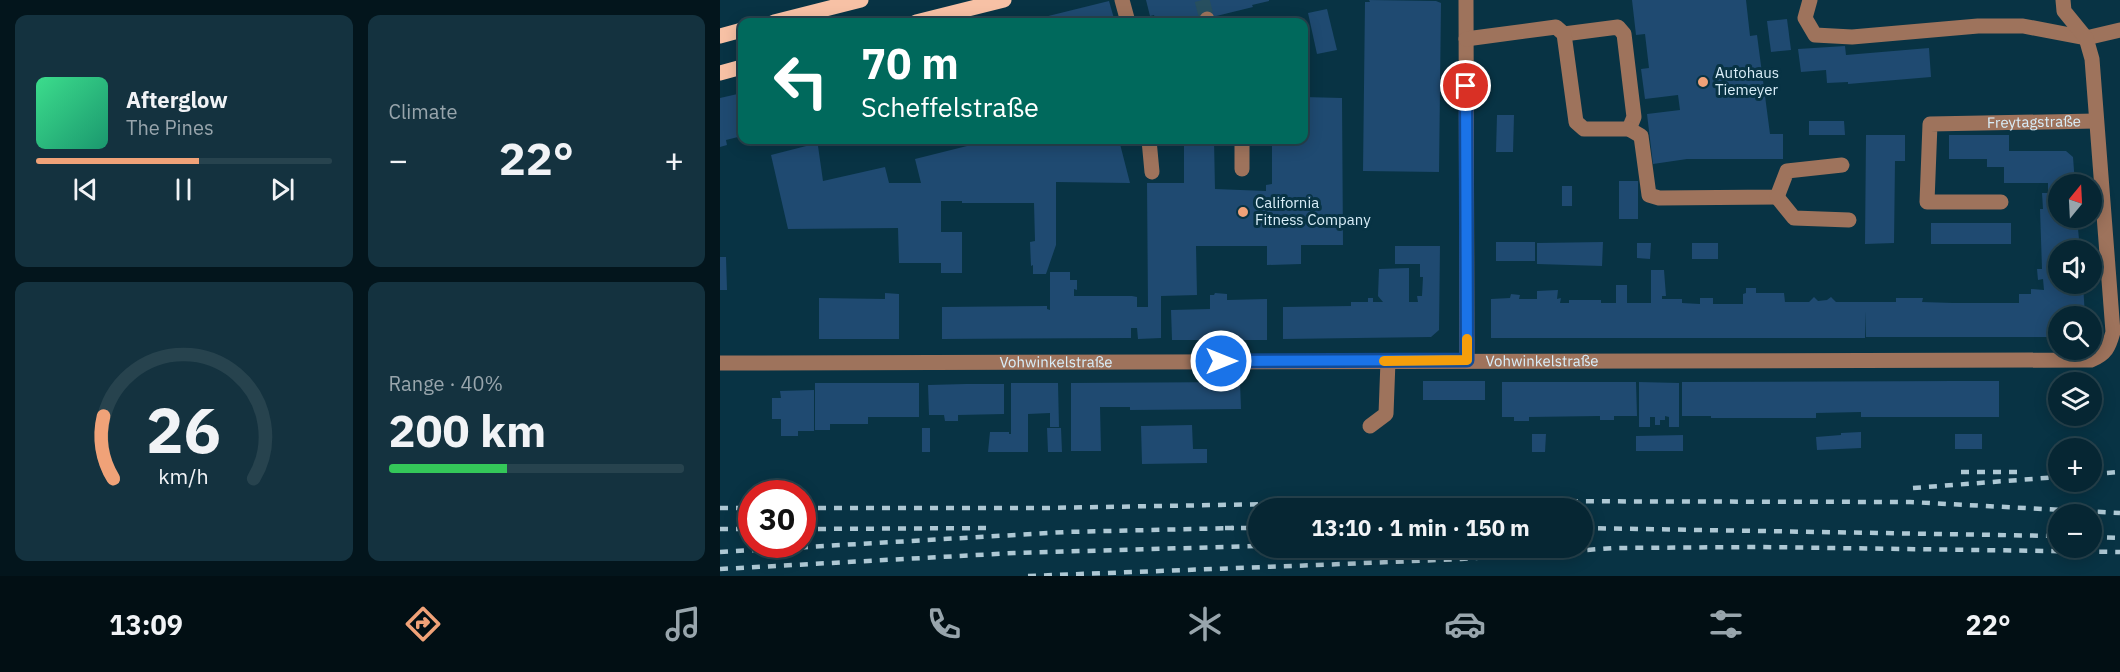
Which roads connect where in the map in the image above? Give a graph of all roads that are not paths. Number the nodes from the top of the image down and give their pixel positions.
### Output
1 (861, 0) edge
2 (1004, 0) edge
3 (1122, 0) edge
4 (1466, 0) edge
5 (1810, 0) edge
6 (2063, 0) edge
7 (790, 18) edge
8 (932, 18) edge
9 (1127, 18) edge
10 (2120, 30) edge
11 (738, 31) edge
12 (1564, 34) junction
13 (720, 36) edge
14 (2086, 38) junction
15 (1466, 39) junction
16 (738, 69) edge
17 (720, 73) edge
18 (2096, 121) junction
19 (1629, 129) junction
20 (1149, 144) edge
21 (1242, 144) edge
22 (1842, 165) dead end
23 (1242, 169) dead end
24 (1152, 172) dead end
25 (1777, 197) junction
26 (2001, 202) dead end
27 (1849, 220) dead end
28 (2108, 349) joint
29 (1467, 360) junction
30 (1388, 361) junction
31 (720, 363) edge
32 (1370, 426) dead end

1 - 7 main road
2 - 8 main road
3 - 9 street
4 - 15 street
5 - 14 street
6 - 14 street
10 - 14 street
11 - 13 main road
12 - 15 street
12 - 19 street
12 - 19 street
14 - 18 street
15 - 29 street
16 - 17 main road
18 - 26 street, Freytagstraße
18 - 28 street, Freytagstraße
19 - 25 street
20 - 24 street
21 - 23 street
22 - 25 street
25 - 27 street
28 - 29 street, Vohwinkelstraße
29 - 30 street, Vohwinkelstraße
30 - 31 street, Vohwinkelstraße
30 - 32 street

